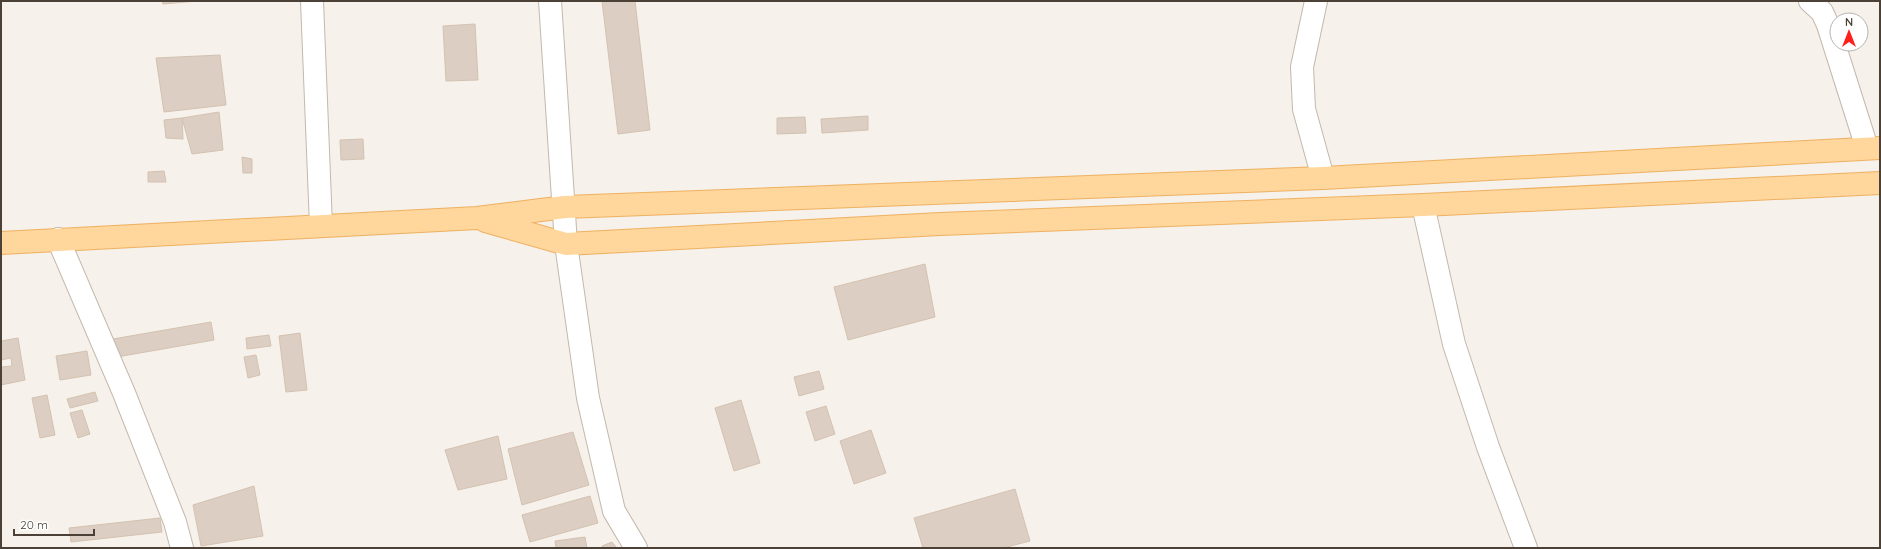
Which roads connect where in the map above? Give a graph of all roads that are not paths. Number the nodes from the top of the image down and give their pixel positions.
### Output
1 (312, 1) edge
2 (550, 1) edge
3 (1316, 1) edge
4 (1810, 1) edge
5 (1873, 148) edge
6 (1323, 178) junction
7 (1880, 183) edge
8 (1423, 205) junction
9 (564, 207) junction
10 (476, 218) junction
11 (321, 226) junction
12 (58, 239) junction
13 (1, 242) edge
14 (566, 244) junction
15 (182, 548) edge
16 (636, 548) edge
17 (1526, 548) edge

1 - 11 street
2 - 9 street
3 - 6 street
4 - 5 street
5 - 6 main road
6 - 9 main road
7 - 8 main road
8 - 14 main road
8 - 17 street
9 - 10 main road
9 - 14 street
10 - 11 main road
10 - 14 main road
11 - 12 main road
12 - 13 main road
12 - 15 street
14 - 16 street

